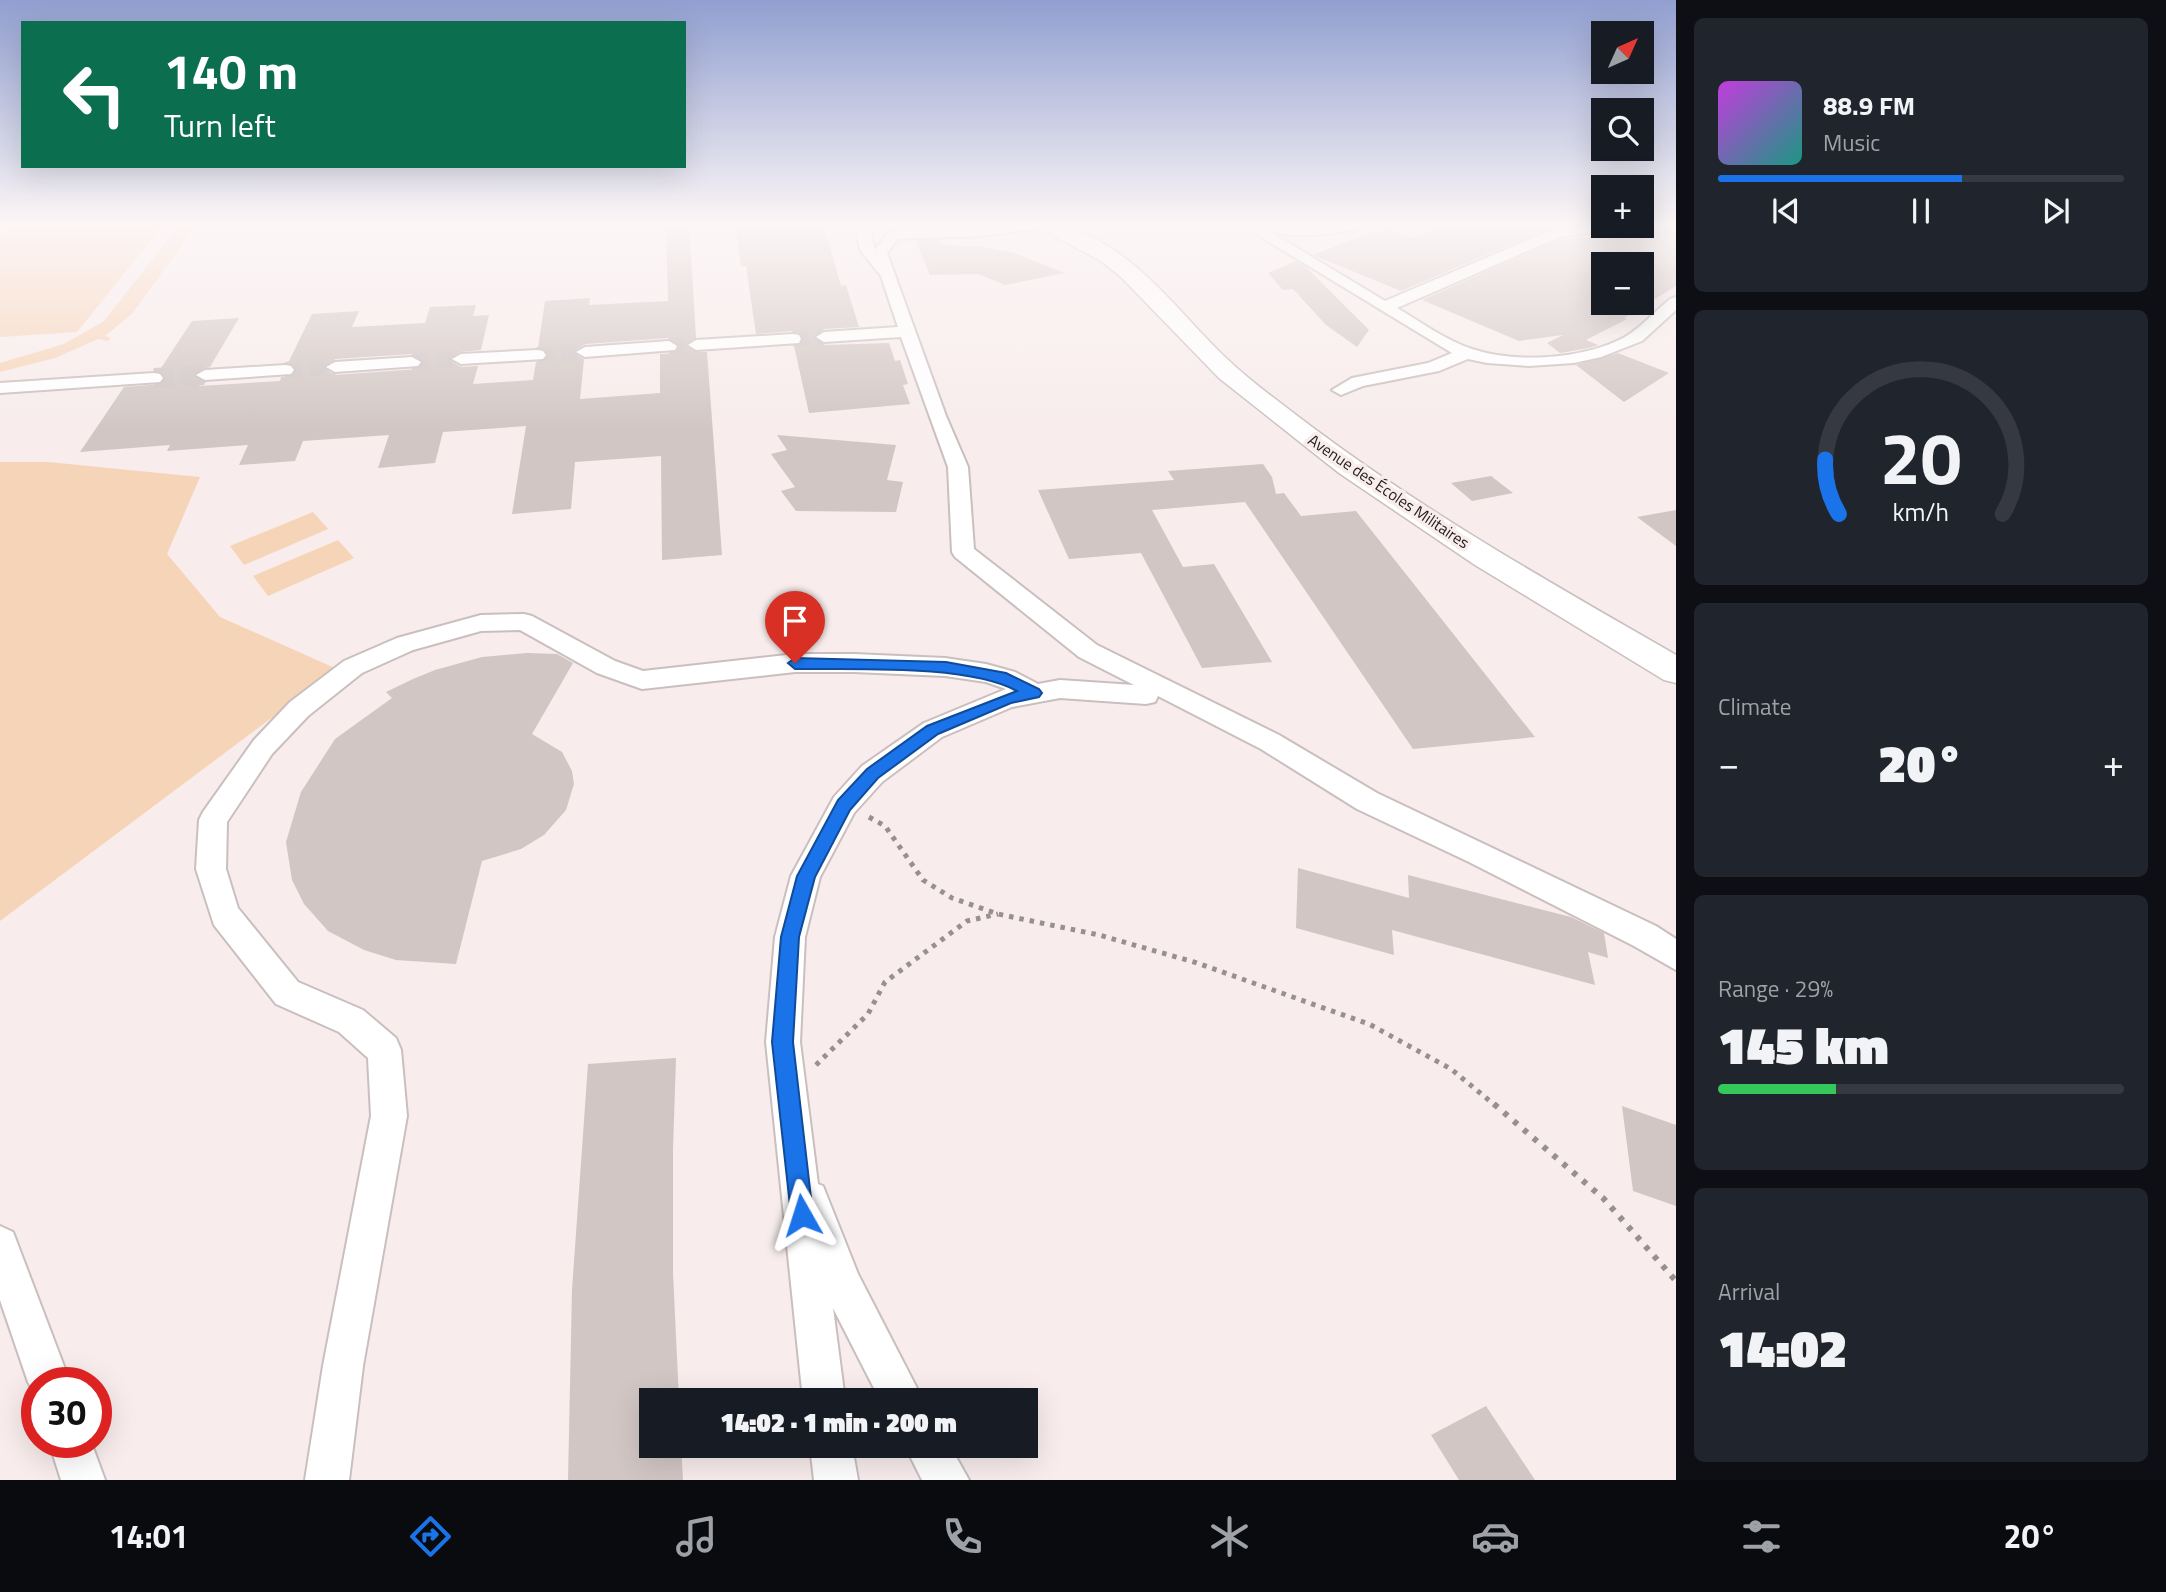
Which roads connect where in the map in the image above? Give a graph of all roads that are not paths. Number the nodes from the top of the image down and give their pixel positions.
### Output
1 (893, 292) edge
2 (1151, 292) edge
3 (1360, 292) edge
4 (1420, 292) edge
5 (1676, 302) edge
6 (1385, 307) junction
7 (906, 332) junction
8 (824, 337) tunnel mouth
9 (793, 339) tunnel mouth
10 (696, 345) tunnel mouth
11 (669, 346) tunnel mouth
12 (585, 352) tunnel mouth
13 (1467, 353) junction
14 (537, 355) tunnel mouth
15 (461, 359) tunnel mouth
16 (412, 362) tunnel mouth
17 (335, 367) tunnel mouth
18 (285, 370) tunnel mouth
19 (205, 375) dead end
20 (155, 378) tunnel mouth
21 (0, 388) edge
22 (1341, 390) dead end
23 (1667, 662) edge
24 (1147, 679) junction
25 (1034, 693) junction
26 (1676, 956) edge
27 (796, 1162) junction
28 (0, 1245) edge
29 (44, 1367) edge
30 (823, 1388) edge
31 (896, 1388) edge
32 (75, 1458) edge
33 (833, 1458) edge
34 (933, 1458) edge
35 (83, 1480) edge
36 (327, 1480) edge
37 (836, 1480) edge
38 (947, 1480) edge

1 - 7 street
2 - 23 street, Avenue des Écoles Militaires
3 - 6 street
4 - 6 street
5 - 13 street
6 - 13 street
7 - 8 street
7 - 24 street
9 - 10 street
11 - 12 street
13 - 22 street
14 - 15 street
16 - 17 street
18 - 19 street
20 - 21 street
24 - 25 street
24 - 26 street
25 - 27 street
25 - 36 street
27 - 30 street
27 - 31 street
28 - 29 street
32 - 35 street
33 - 37 street
34 - 38 street

